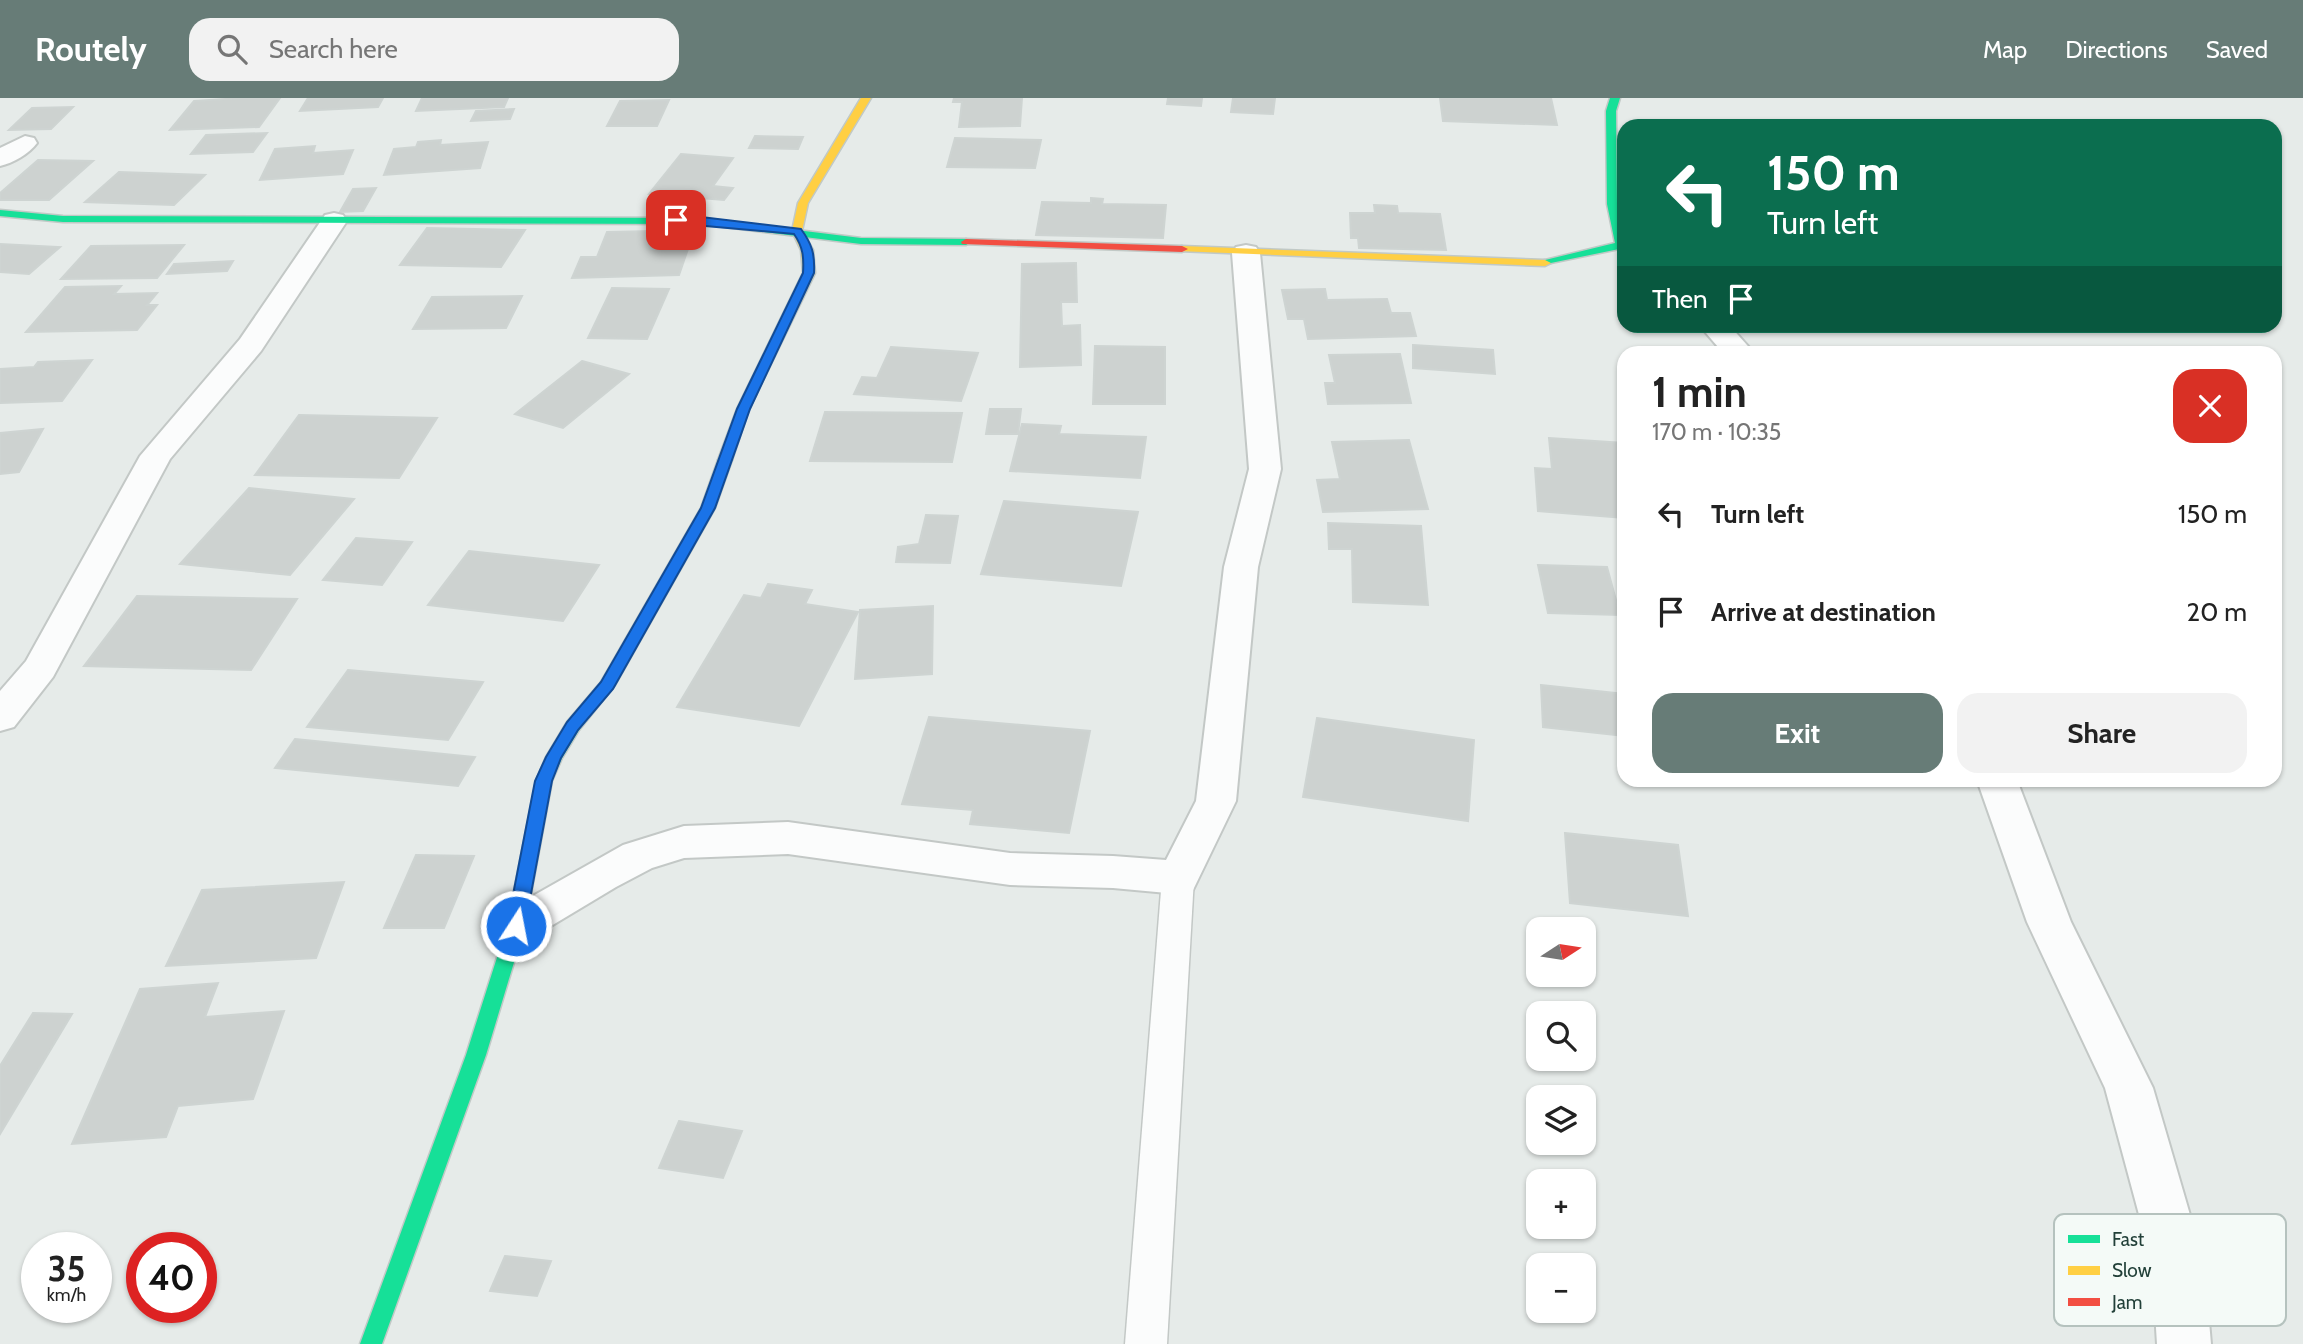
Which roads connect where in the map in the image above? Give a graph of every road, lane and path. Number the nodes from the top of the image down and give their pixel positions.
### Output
1 (866, 98) edge
2 (1615, 98) edge
3 (25, 143) dead end
4 (0, 159) edge
5 (0, 213) edge
6 (334, 221) junction
7 (1617, 225) edge
8 (797, 231) junction
9 (1617, 247) edge
10 (1246, 253) junction
11 (1721, 333) edge
12 (1733, 346) edge
13 (0, 717) edge
14 (2000, 787) edge
15 (1178, 878) junction
16 (516, 926) junction
17 (2164, 1214) edge
18 (2183, 1326) edge
19 (371, 1344) edge
20 (1146, 1344) edge
21 (2184, 1344) edge

1 - 8 street
2 - 7 street
3 - 4 street
5 - 6 street
6 - 8 street
6 - 13 street
8 - 10 street
8 - 16 street
9 - 10 street
10 - 15 street
11 - 12 street
14 - 17 street
15 - 16 street
15 - 20 lane
16 - 19 street
18 - 21 street

